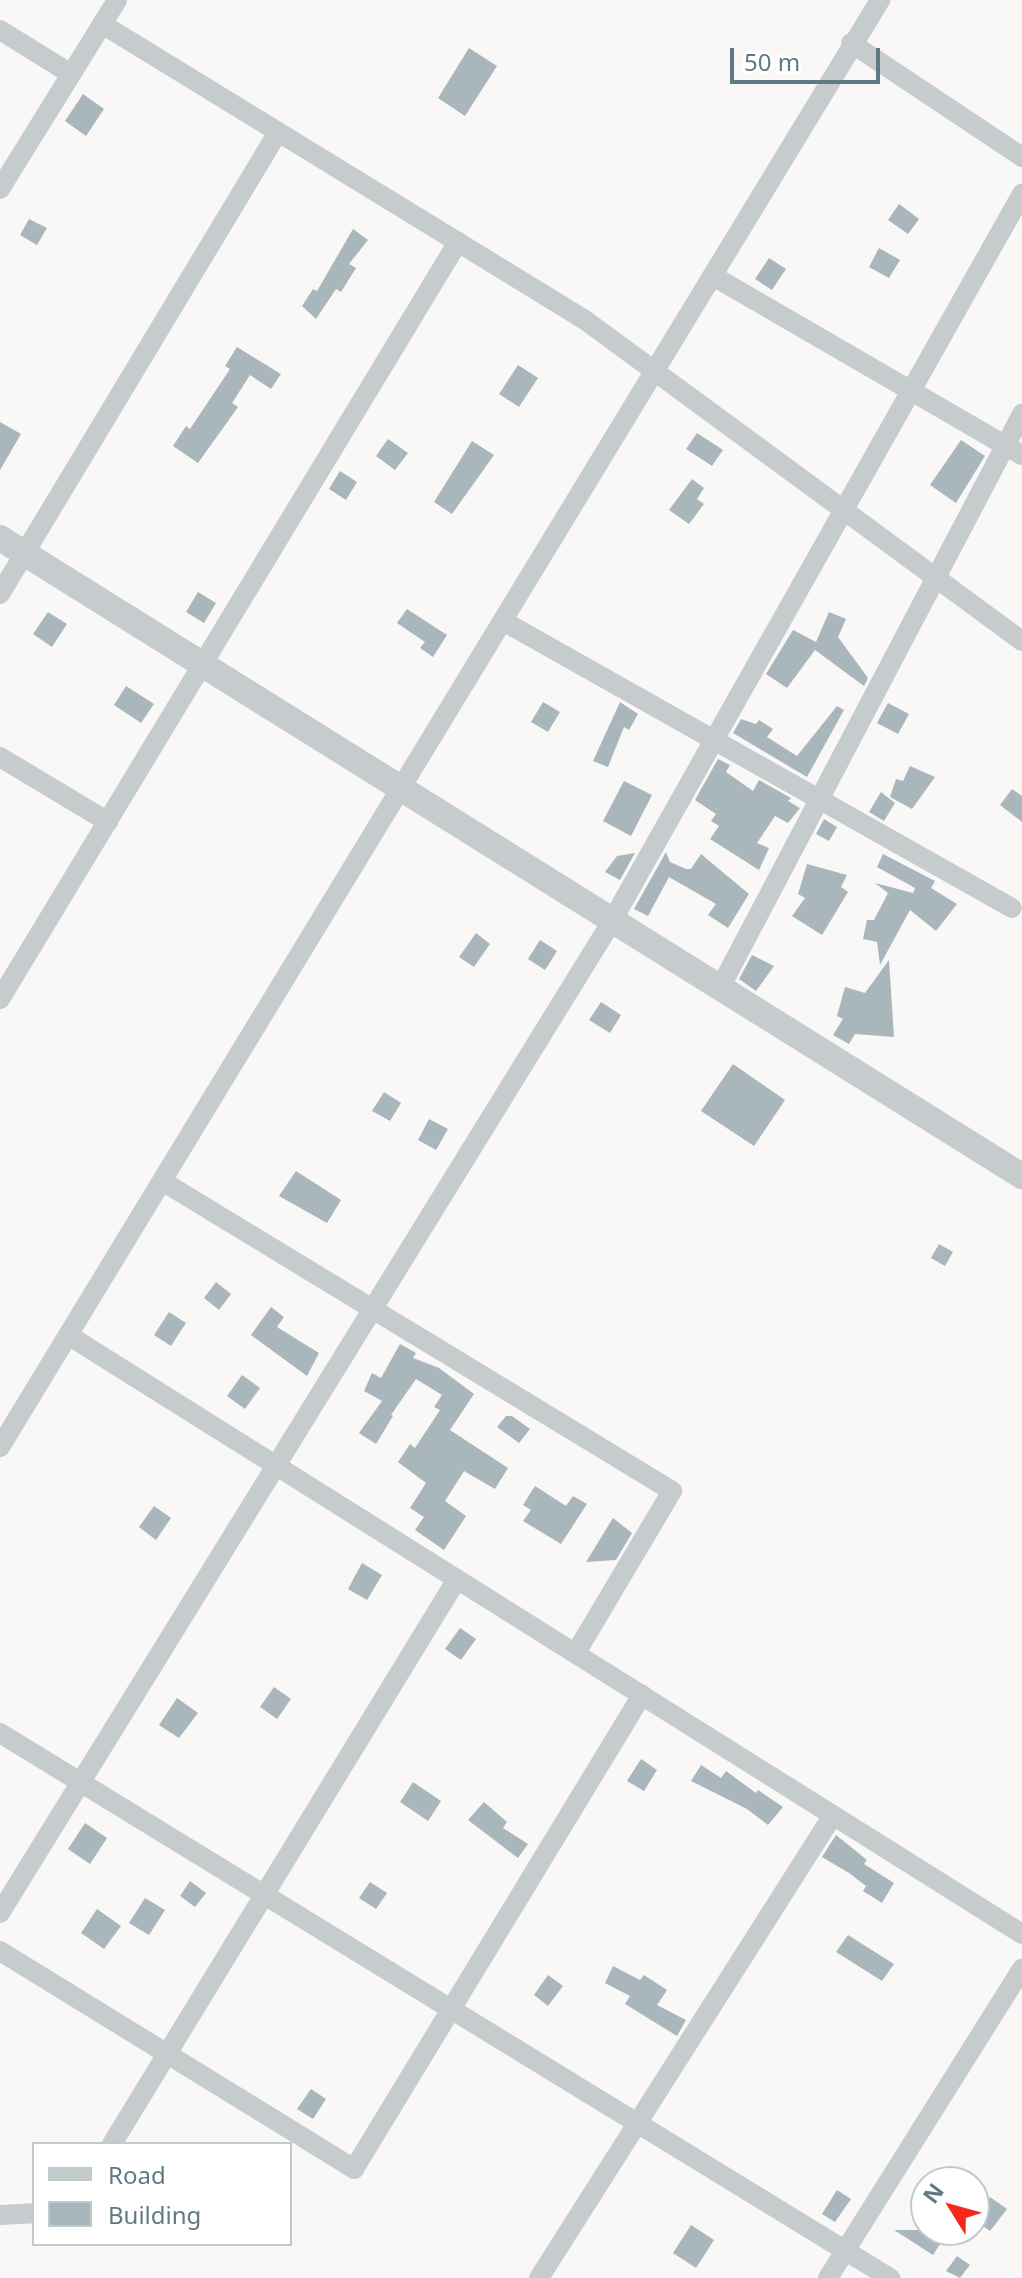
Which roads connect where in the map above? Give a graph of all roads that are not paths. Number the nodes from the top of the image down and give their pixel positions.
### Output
1 (117, 0) edge
2 (880, 0) edge
3 (102, 24) junction
4 (0, 30) edge
5 (851, 43) junction
6 (71, 74) junction
7 (278, 132) junction
8 (1022, 157) edge
9 (0, 189) edge
10 (1022, 194) edge
11 (458, 242) junction
12 (713, 276) junction
13 (655, 372) junction
14 (912, 391) junction
15 (1022, 414) edge
16 (1013, 450) edge
17 (844, 510) junction
18 (0, 538) edge
19 (25, 553) junction
20 (936, 577) junction
21 (0, 594) edge
22 (503, 621) junction
23 (1022, 641) edge
24 (202, 665) junction
25 (715, 740) junction
26 (0, 757) edge
27 (400, 789) junction
28 (819, 799) junction
29 (108, 822) junction
30 (1012, 908) dead end
31 (612, 921) junction
32 (720, 988) junction
33 (0, 999) edge
34 (1022, 1176) edge
35 (162, 1181) junction
36 (373, 1309) junction
37 (68, 1335) junction
38 (0, 1447) edge
39 (276, 1465) junction
40 (457, 1579) junction
41 (576, 1653) junction
42 (642, 1695) junction
43 (0, 1733) edge
44 (81, 1782) junction
45 (833, 1815) junction
46 (264, 1895) junction
47 (0, 1913) edge
48 (1022, 1934) edge
49 (0, 1951) edge
50 (1022, 1969) edge
51 (451, 2009) junction
52 (167, 2054) junction
53 (638, 2123) junction
54 (113, 2142) edge
55 (32, 2213) edge
56 (0, 2215) edge
57 (845, 2251) junction
58 (539, 2278) edge
59 (828, 2278) edge
60 (890, 2278) edge

1 - 3 street
2 - 5 street
3 - 6 street
3 - 7 street
4 - 6 street
5 - 8 street
5 - 12 street
6 - 9 street
7 - 11 street
7 - 19 street
10 - 14 street
11 - 13 street
11 - 24 street
12 - 13 street
12 - 14 street
13 - 17 street
13 - 22 street
14 - 16 street
14 - 17 street
15 - 16 street
16 - 20 street
17 - 20 street
17 - 25 street
18 - 19 street
19 - 21 street
19 - 24 street
20 - 23 street
20 - 28 street
22 - 25 street
22 - 27 street
24 - 27 street
24 - 29 street
25 - 28 street
25 - 31 street
26 - 29 street
27 - 31 street
27 - 35 street
28 - 30 street
28 - 32 street
29 - 33 street
31 - 32 street
31 - 36 street
32 - 34 street
35 - 36 street
35 - 37 street
36 - 39 street
36 - 41 street
37 - 38 street
37 - 39 street
39 - 40 street
39 - 44 street
40 - 41 street
40 - 46 street
41 - 42 street
42 - 45 street
42 - 51 street
43 - 44 street
44 - 46 street
44 - 47 street
45 - 48 street
45 - 53 street
46 - 51 street
46 - 52 street
49 - 52 street
50 - 57 street
51 - 52 street
51 - 53 street
52 - 54 street
53 - 57 street
53 - 58 street
55 - 56 street
57 - 59 street
57 - 60 street

